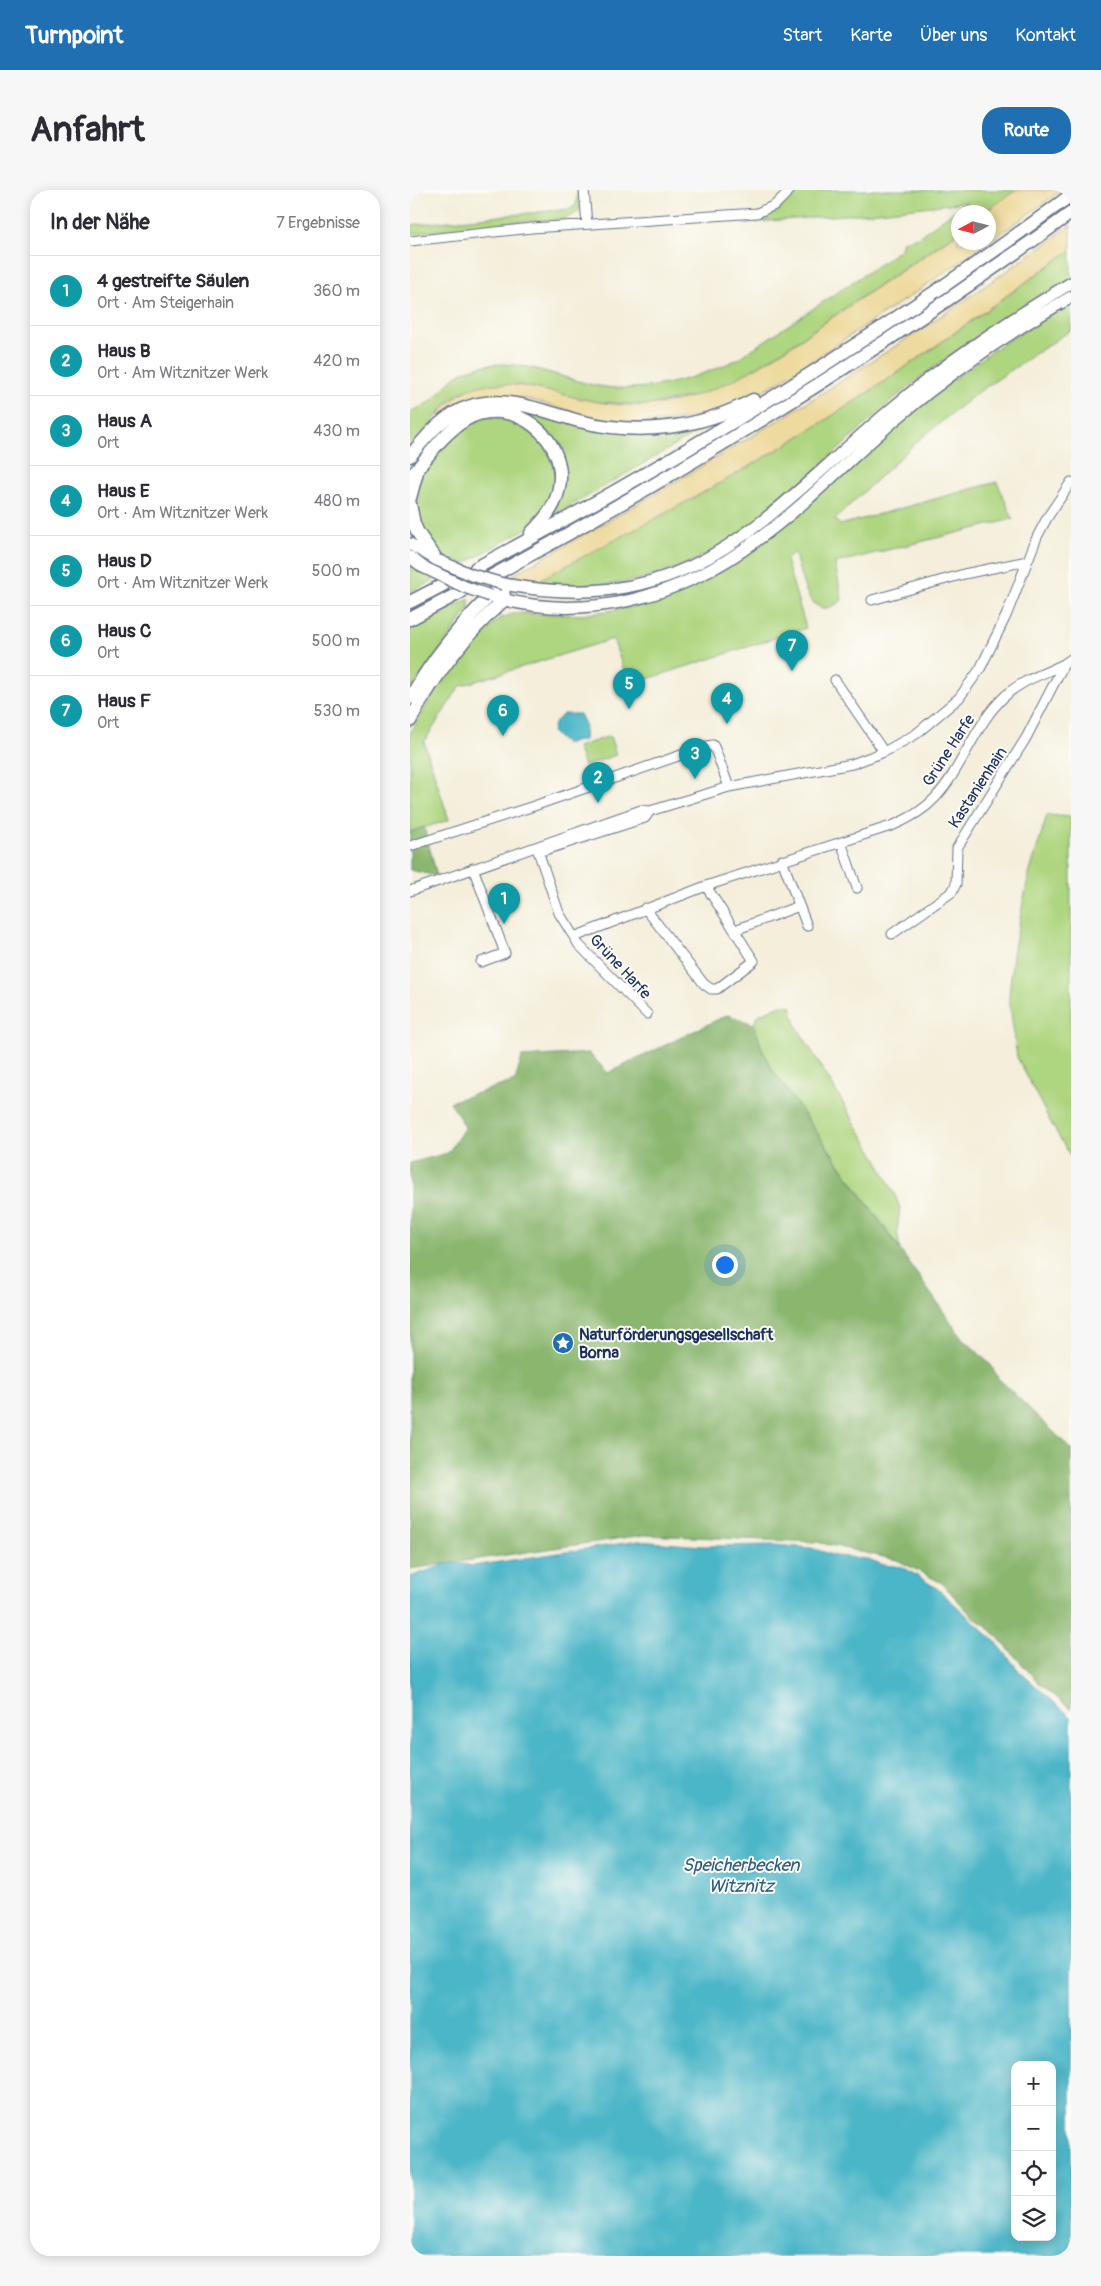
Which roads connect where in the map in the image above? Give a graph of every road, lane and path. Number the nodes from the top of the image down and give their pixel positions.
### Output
1 (584, 190) edge
2 (790, 190) edge
3 (1071, 195) edge
4 (1071, 213) edge
5 (587, 224) junction
6 (410, 241) edge
7 (1071, 283) edge
8 (1071, 297) edge
9 (790, 385) junction
10 (410, 456) edge
11 (419, 468) junction
12 (410, 478) edge
13 (1071, 482) edge
14 (410, 498) edge
15 (410, 504) edge
16 (410, 544) edge
17 (518, 545) junction
18 (410, 557) edge
19 (438, 560) junction
20 (1027, 561) junction
21 (476, 568) dead end
22 (492, 576) dead end
23 (502, 584) junction
24 (443, 585) dead end
25 (461, 592) dead end
26 (492, 600) junction
27 (872, 600) dead end
28 (410, 602) edge
29 (410, 619) edge
30 (1068, 662) edge
31 (835, 680) dead end
32 (410, 698) edge
33 (410, 721) edge
34 (884, 752) junction
35 (729, 788) junction
36 (841, 842) junction
37 (410, 846) edge
38 (537, 848) junction
39 (782, 860) junction
40 (473, 868) junction
41 (706, 886) junction
42 (857, 888) dead end
43 (410, 892) edge
44 (799, 906) junction
45 (645, 908) junction
46 (807, 926) dead end
47 (735, 930) junction
48 (892, 934) dead end
49 (574, 937) junction
50 (481, 962) dead end
51 (646, 1014) dead end

1 - 5 street
2 - 5 street
3 - 9 highway
4 - 22 highway
5 - 6 street
7 - 23 main road
8 - 26 main road
9 - 10 highway
9 - 17 highway
11 - 12 highway
11 - 14 highway
11 - 17 highway
13 - 20 street
15 - 19 highway
16 - 19 main road
17 - 21 highway
18 - 26 main road, bridge
19 - 23 main road, bridge
20 - 27 street
20 - 34 street
23 - 26 highway
24 - 28 highway
25 - 29 highway
26 - 32 highway
26 - 33 highway
30 - 36 street, Grüne Harfe
30 - 48 street, Kastanienhain
31 - 34 street
34 - 35 street
35 - 37 street
35 - 38 street
36 - 39 street, Grüne Harfe
36 - 42 street
38 - 40 street
38 - 49 street, Grüne Harfe
39 - 41 street, Grüne Harfe
39 - 44 street
40 - 43 street
40 - 50 street
41 - 45 street, Grüne Harfe
41 - 47 street
44 - 46 street
44 - 47 street
45 - 47 street
45 - 49 street, Grüne Harfe
49 - 51 street, Grüne Harfe

